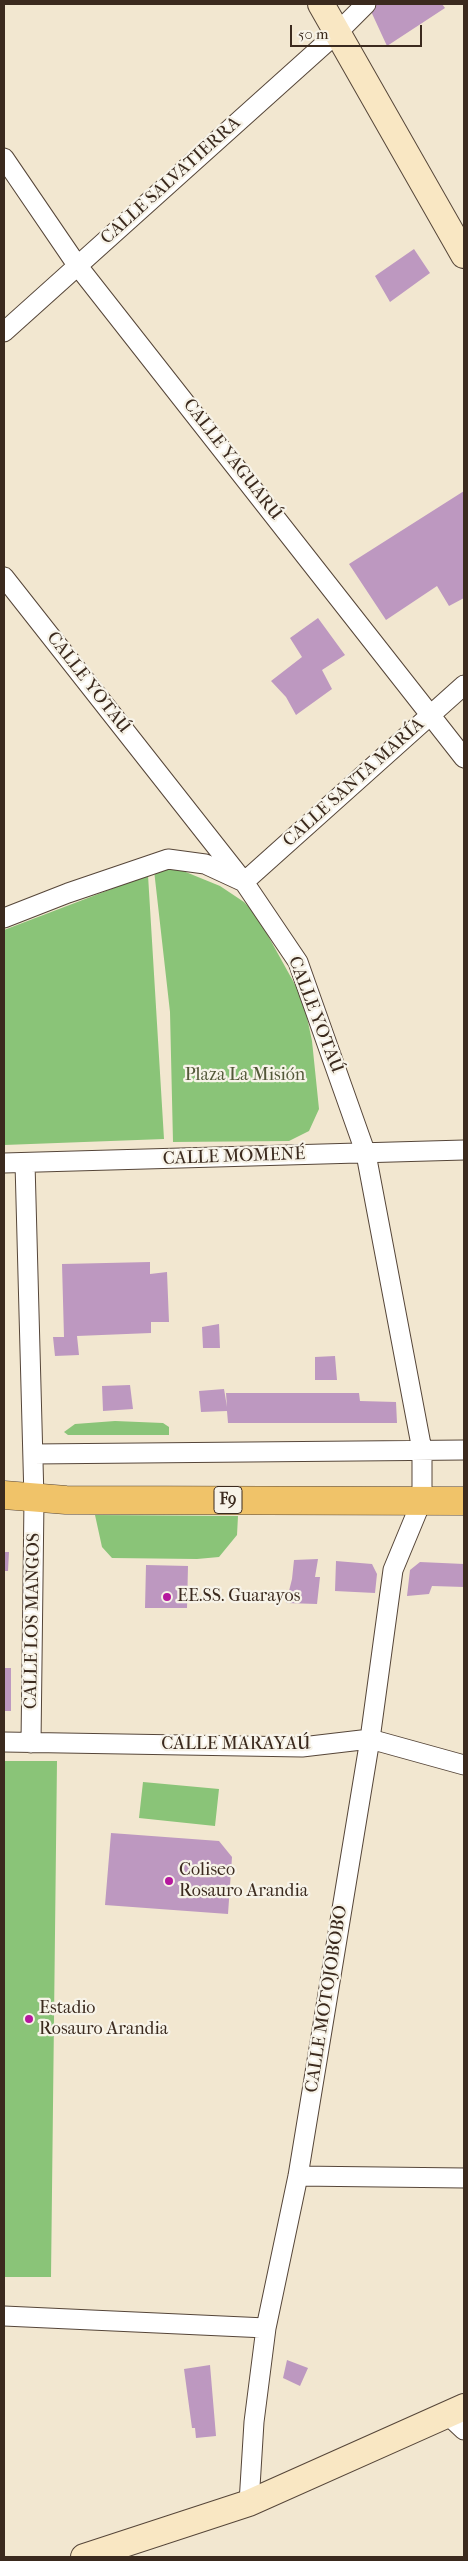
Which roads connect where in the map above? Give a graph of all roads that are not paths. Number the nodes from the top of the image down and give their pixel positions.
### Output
1 (321, 4) edge
2 (366, 4) edge
3 (338, 32) junction
4 (4, 158) edge
5 (464, 255) edge
6 (78, 265) junction
7 (4, 332) edge
8 (4, 577) edge
9 (464, 685) edge
10 (432, 714) junction
11 (464, 758) edge
12 (244, 882) junction
13 (4, 918) edge
14 (464, 1150) edge
15 (366, 1154) junction
16 (4, 1163) edge
17 (26, 1163) junction
18 (422, 1450) junction
19 (464, 1450) edge
20 (33, 1454) junction
21 (4, 1495) edge
22 (34, 1499) junction
23 (422, 1500) junction
24 (464, 1501) edge
25 (370, 1739) junction
26 (4, 1742) edge
27 (31, 1743) junction
28 (464, 1765) edge
29 (298, 2176) junction
30 (464, 2178) edge
31 (4, 2316) edge
32 (266, 2328) junction
33 (459, 2418) edge
34 (249, 2503) junction
35 (84, 2557) edge

1 - 3 main road
2 - 3 street, CALLE SALVATIERRA
3 - 5 main road
3 - 6 street, CALLE SALVATIERRA
4 - 6 street, CALLE YAGUARÚ
6 - 7 street, CALLE SALVATIERRA
6 - 10 street, CALLE YAGUARÚ
8 - 12 street, CALLE YOTAÚ
9 - 10 street, CALLE SANTA MARÍA
10 - 11 street, CALLE YAGUARÚ
10 - 12 street, CALLE SANTA MARÍA
12 - 13 street
12 - 15 street, CALLE YOTAÚ
14 - 15 street, CALLE MOMENÉ
15 - 17 street, CALLE MOMENÉ
15 - 18 street, CALLE YOTAÚ
16 - 17 street, CALLE MOMENÉ
17 - 20 street, CALLE LOS MANGOS
18 - 19 street
18 - 20 street
18 - 23 street, CALLE YOTAÚ
20 - 22 street, CALLE LOS MANGOS
21 - 22 highway, F9
22 - 23 highway, F9
22 - 27 street, CALLE LOS MANGOS
23 - 24 highway, F9
23 - 25 street, CALLE MOTOJOBOBO
25 - 27 street, CALLE MARAYAÚ
25 - 28 street, CALLE MARAYAÚ
25 - 29 street, CALLE MOTOJOBOBO
26 - 27 street, CALLE MARAYAÚ
29 - 30 street
29 - 32 street, CALLE MOTOJOBOBO
31 - 32 street
32 - 34 street, CALLE MOTOJOBOBO
33 - 34 main road
34 - 35 main road

